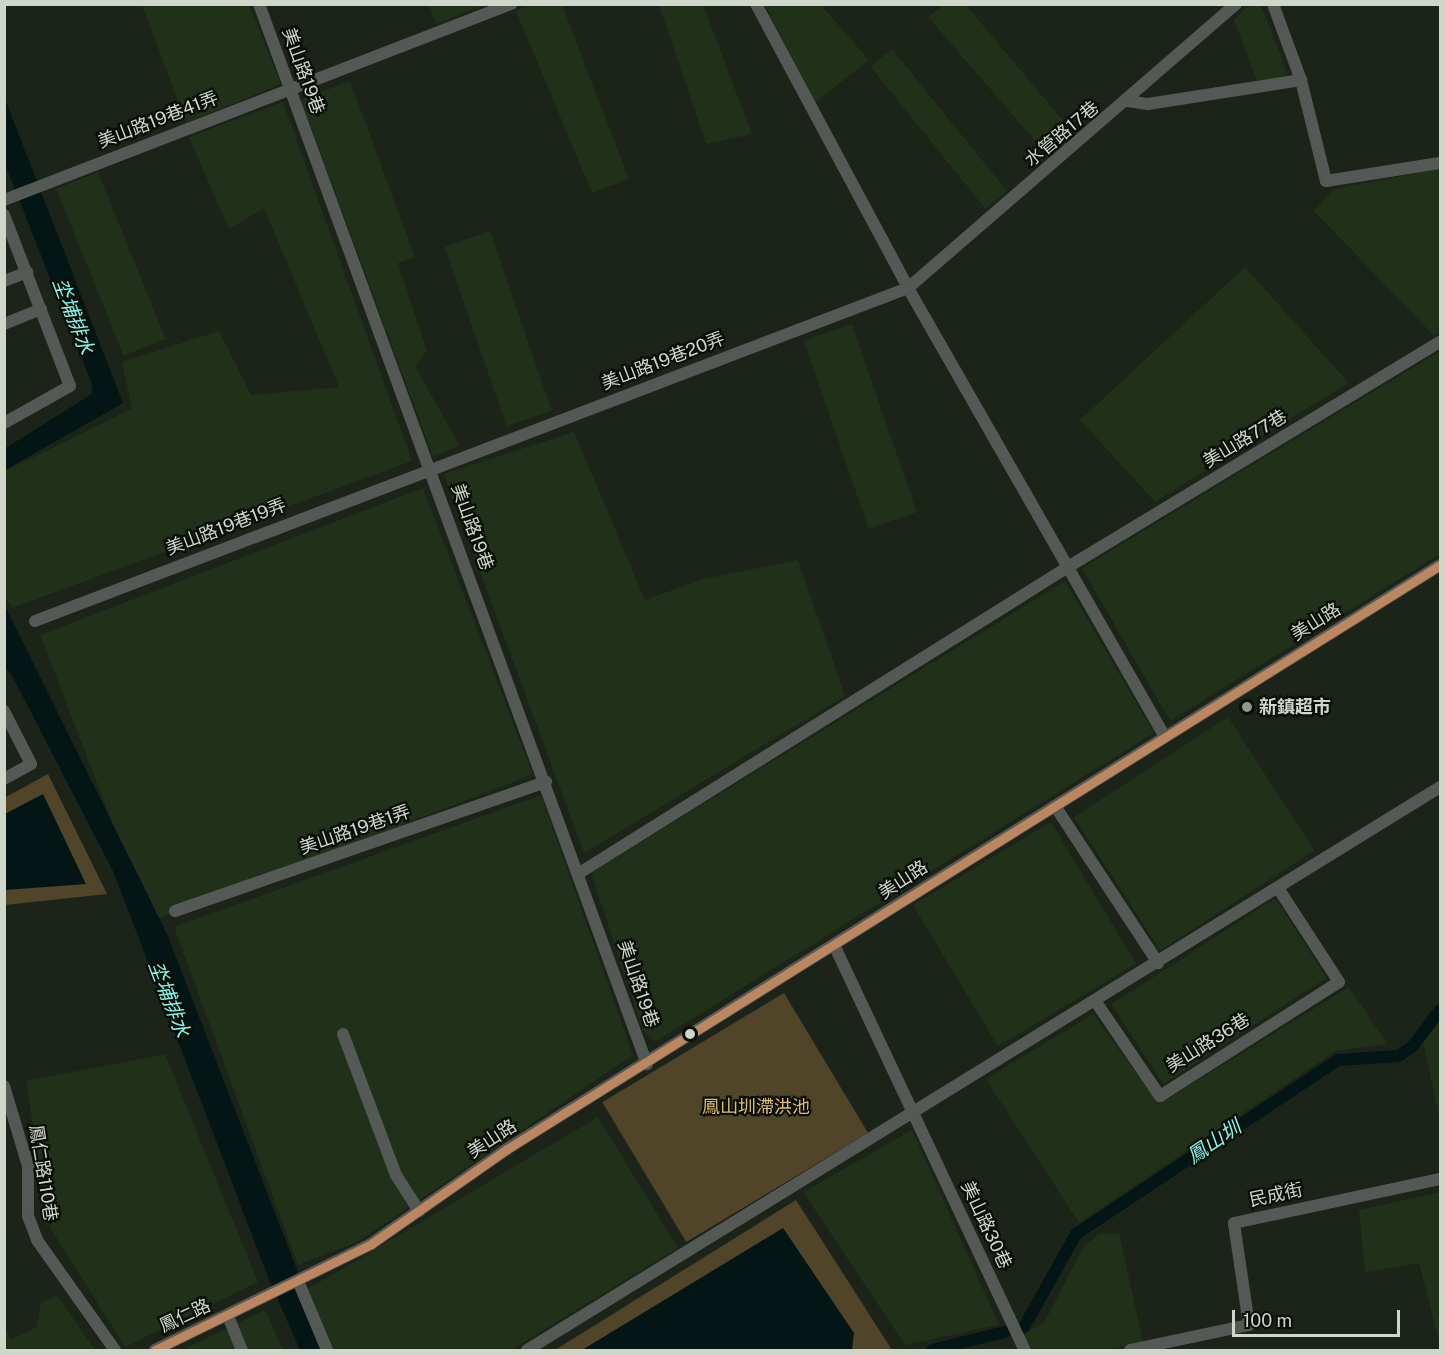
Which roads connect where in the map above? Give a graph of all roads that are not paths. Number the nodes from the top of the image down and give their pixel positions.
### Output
1 (259, 4) edge
2 (511, 4) edge
3 (756, 4) edge
4 (1236, 4) edge
5 (1273, 4) edge
6 (1300, 80) junction
7 (289, 88) junction
8 (1128, 101) junction
9 (1440, 163) edge
10 (6, 200) edge
11 (4, 215) edge
12 (8, 234) edge
13 (27, 272) junction
14 (4, 281) edge
15 (908, 288) junction
16 (41, 309) junction
17 (4, 324) edge
18 (1440, 342) edge
19 (4, 423) edge
20 (431, 467) junction
21 (1440, 565) edge
22 (1068, 567) junction
23 (35, 621) dead end
24 (4, 711) edge
25 (1165, 737) junction
26 (4, 779) edge
27 (546, 782) junction
28 (1440, 787) edge
29 (1055, 806) junction
30 (581, 872) junction
31 (1278, 888) junction
32 (175, 911) dead end
33 (835, 947) junction
34 (1158, 963) junction
35 (1096, 1002) junction
36 (343, 1034) dead end
37 (647, 1064) junction
38 (4, 1086) edge
39 (914, 1114) junction
40 (1440, 1179) edge
41 (418, 1210) junction
42 (295, 1283) junction
43 (263, 1299) joint
44 (228, 1316) junction
45 (169, 1347) edge
46 (115, 1350) edge
47 (155, 1350) edge
48 (242, 1350) edge
49 (327, 1350) edge
50 (527, 1350) edge
51 (1025, 1350) edge
52 (1130, 1350) edge

1 - 7 street, 美山路19巷
2 - 7 street, 美山路19巷41弄
3 - 15 street
4 - 8 street, 水管路17巷
5 - 6 street
6 - 8 street
6 - 9 street
7 - 10 street, 美山路19巷41弄
7 - 20 street, 美山路19巷
8 - 15 street, 水管路17巷
11 - 12 street
12 - 13 street
13 - 14 street
13 - 16 street
15 - 20 street, 美山路19巷20弄
15 - 22 street
16 - 17 street
16 - 19 street
18 - 22 street, 美山路77巷
20 - 23 street, 美山路19巷19弄
20 - 27 street, 美山路19巷
21 - 25 street, 美山路
22 - 25 street
22 - 30 street, 美山路77巷
24 - 26 street
25 - 29 street, 美山路
27 - 30 street, 美山路19巷
27 - 32 street, 美山路19巷1弄
28 - 31 street
29 - 33 street, 美山路
29 - 34 street
30 - 37 street, 美山路19巷
31 - 34 street
31 - 35 street, 美山路36巷
33 - 37 street, 美山路
33 - 39 street, 美山路30巷
34 - 35 street
35 - 39 street
36 - 41 street
37 - 41 street, 美山路
38 - 46 street, 鳳仁路110巷
39 - 50 street
39 - 51 street, 美山路30巷
40 - 52 street, 民成街
41 - 42 street, 美山路
42 - 43 street, 美山路
42 - 49 street
43 - 44 street, 鳳仁路
44 - 45 street, 鳳仁路
44 - 48 street
45 - 47 street, 鳳仁路

